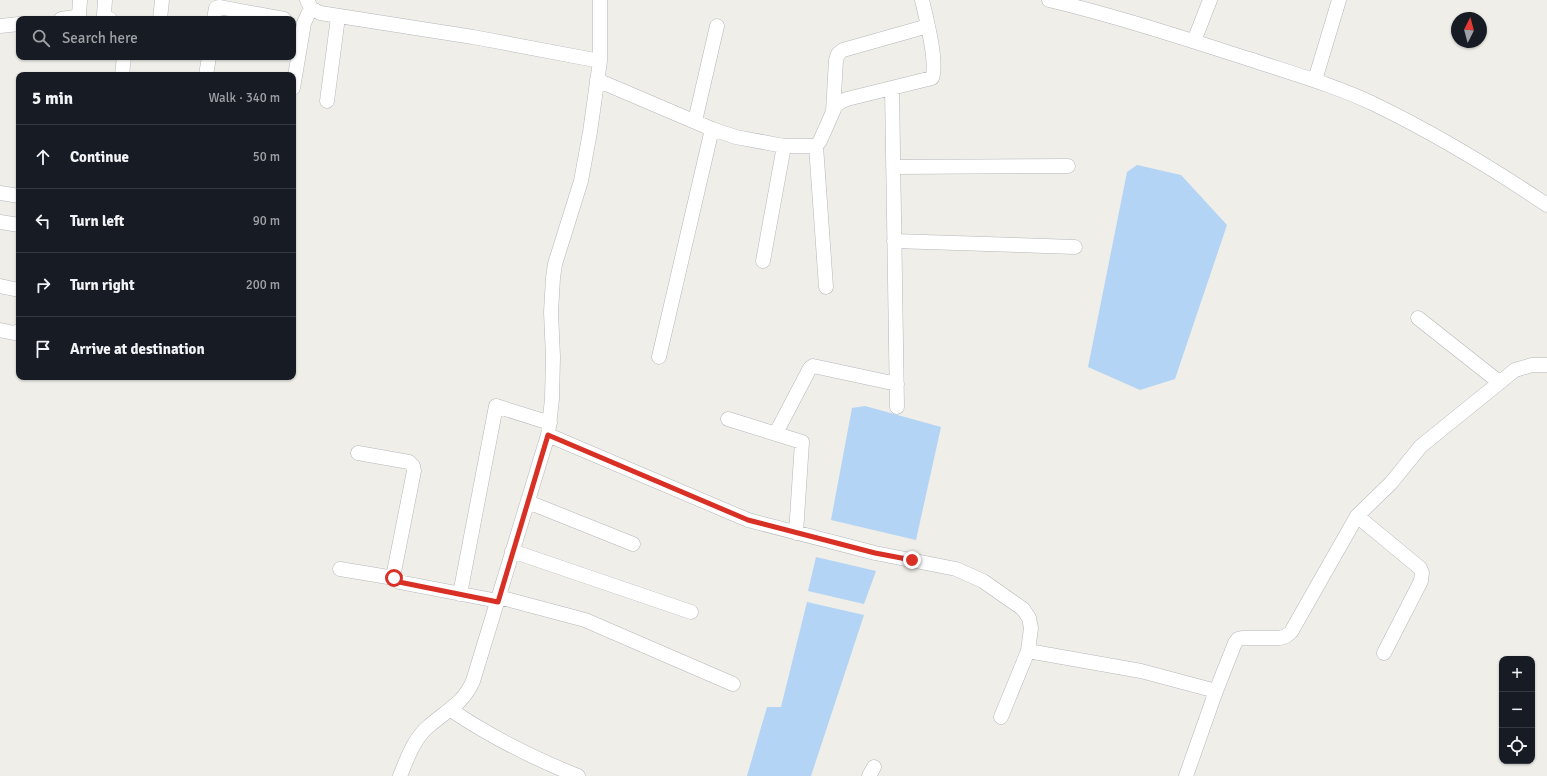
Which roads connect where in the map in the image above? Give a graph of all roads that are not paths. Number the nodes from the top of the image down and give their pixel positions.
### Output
1 (80, 0) edge
2 (105, 0) edge
3 (162, 0) edge
4 (600, 0) edge
5 (922, 0) edge
6 (1049, 0) edge
7 (1210, 0) edge
8 (1339, 0) edge
9 (1073, 3) edge
10 (309, 4) edge
11 (249, 6) edge
12 (78, 16) edge
13 (104, 16) edge
14 (160, 16) edge
15 (215, 16) edge
16 (276, 16) edge
17 (338, 17) junction
18 (299, 22) edge
19 (16, 24) edge
20 (0, 26) edge
21 (717, 26) dead end
22 (928, 26) junction
23 (1194, 41) junction
24 (296, 55) edge
25 (124, 60) edge
26 (208, 60) edge
27 (296, 60) edge
28 (600, 61) junction
29 (122, 72) edge
30 (206, 72) edge
31 (294, 72) edge
32 (598, 80) junction
33 (1315, 80) junction
34 (892, 88) junction
35 (327, 101) dead end
36 (833, 111) junction
37 (695, 121) junction
38 (712, 129) junction
39 (784, 146) junction
40 (816, 146) junction
41 (1068, 166) dead end
42 (893, 167) junction
43 (0, 193) edge
44 (16, 196) edge
45 (1547, 205) edge
46 (0, 222) edge
47 (16, 225) edge
48 (894, 241) junction
49 (1075, 247) dead end
50 (763, 261) dead end
51 (0, 286) edge
52 (826, 287) dead end
53 (16, 289) edge
54 (1418, 318) dead end
55 (0, 330) edge
56 (16, 332) edge
57 (659, 356) dead end
58 (1547, 365) edge
59 (1499, 382) junction
60 (897, 384) junction
61 (897, 407) dead end
62 (728, 419) dead end
63 (549, 429) junction
64 (776, 433) junction
65 (358, 453) dead end
66 (528, 502) junction
67 (1358, 516) junction
68 (796, 533) junction
69 (633, 544) dead end
70 (512, 551) junction
71 (340, 569) dead end
72 (394, 578) junction
73 (460, 594) junction
74 (498, 599) junction
75 (692, 612) dead end
76 (1028, 651) junction
77 (1384, 653) dead end
78 (733, 684) dead end
79 (1216, 691) junction
80 (451, 710) junction
81 (1001, 717) dead end
82 (400, 776) edge
83 (578, 776) edge
84 (1186, 776) edge

1 - 12 street
2 - 13 street
3 - 14 street
4 - 28 street
5 - 22 street
6 - 9 street
7 - 23 street
8 - 33 street
9 - 23 street
10 - 17 street
10 - 18 street
11 - 15 street
11 - 16 street
17 - 28 street
17 - 35 street
18 - 24 street
19 - 20 street
21 - 37 street
22 - 34 street
22 - 36 street
23 - 33 street
25 - 29 street
26 - 30 street
27 - 31 street
28 - 32 street
32 - 37 street
32 - 63 street
33 - 45 street
34 - 36 street
34 - 42 street
36 - 40 street
37 - 38 street
38 - 39 street
38 - 57 street
39 - 40 street
39 - 50 street
40 - 52 street
41 - 42 street
42 - 48 street
43 - 44 street
46 - 47 street
48 - 49 street
48 - 60 street
51 - 53 street
54 - 59 street
55 - 56 street
58 - 59 street
59 - 67 street
60 - 61 street
60 - 64 street
62 - 64 street
63 - 66 street
63 - 68 street
63 - 73 street
64 - 68 street
65 - 72 street
66 - 69 street
66 - 70 street
67 - 77 street
67 - 79 street
68 - 76 street
70 - 74 street
70 - 75 street
71 - 72 street
72 - 73 street
73 - 74 street
74 - 78 street
74 - 80 street
76 - 79 street
76 - 81 street
79 - 84 street
80 - 82 street
80 - 83 street

